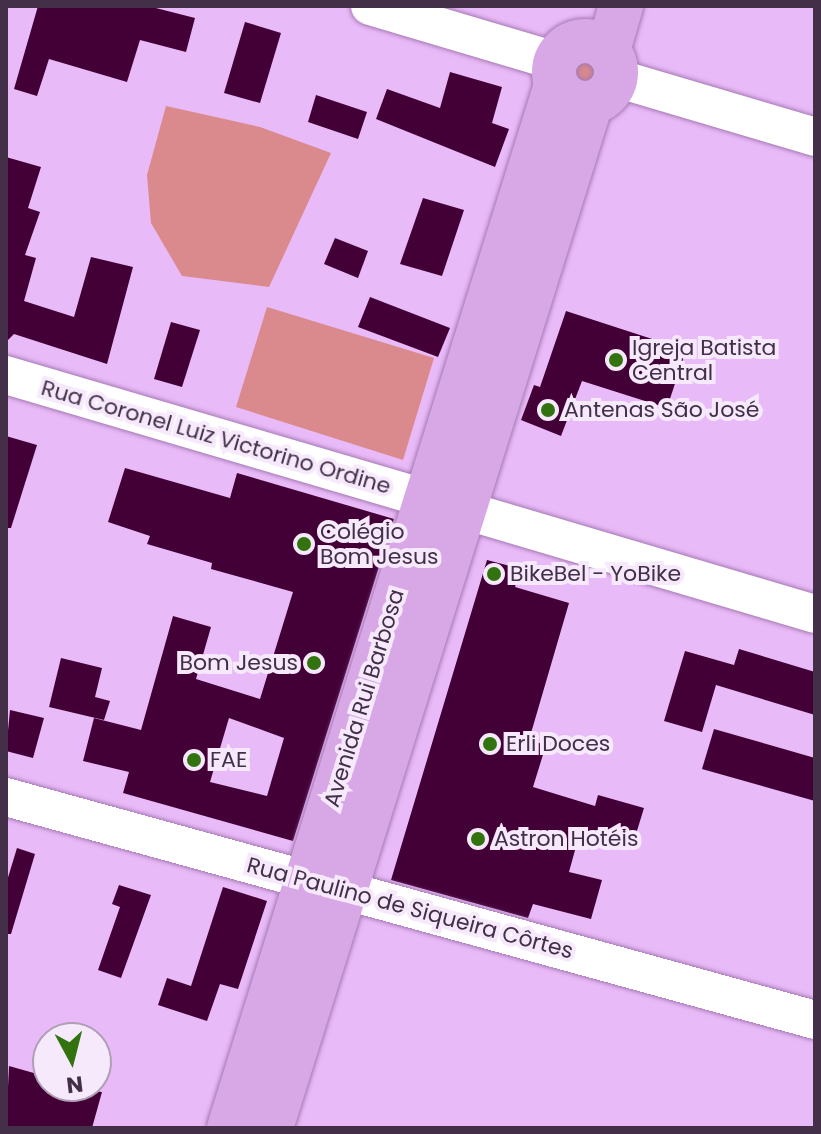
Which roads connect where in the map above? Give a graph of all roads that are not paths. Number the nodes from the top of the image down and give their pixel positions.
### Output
1 (370, 6) edge
2 (621, 6) edge
3 (582, 61) edge
4 (815, 137) edge
5 (6, 375) edge
6 (445, 505) junction
7 (815, 614) edge
8 (6, 797) edge
9 (326, 885) junction
10 (815, 1020) edge
11 (229, 1128) edge
12 (271, 1128) edge

1 - 3 street
2 - 3 main road, Avenida Rui Barbosa
3 - 4 street
3 - 6 main road, Avenida Rui Barbosa
5 - 6 street, Rua Coronel Luiz Victorino Ordine
6 - 7 street, Rua Coronel Luiz Victorino Ordine
6 - 9 main road, Avenida Rui Barbosa
8 - 9 street, Rua Paulino de Siqueira Côrtes
9 - 10 street, Rua Paulino de Siqueira Côrtes
9 - 11 main road, Avenida Rui Barbosa
9 - 12 main road, Avenida Rui Barbosa

